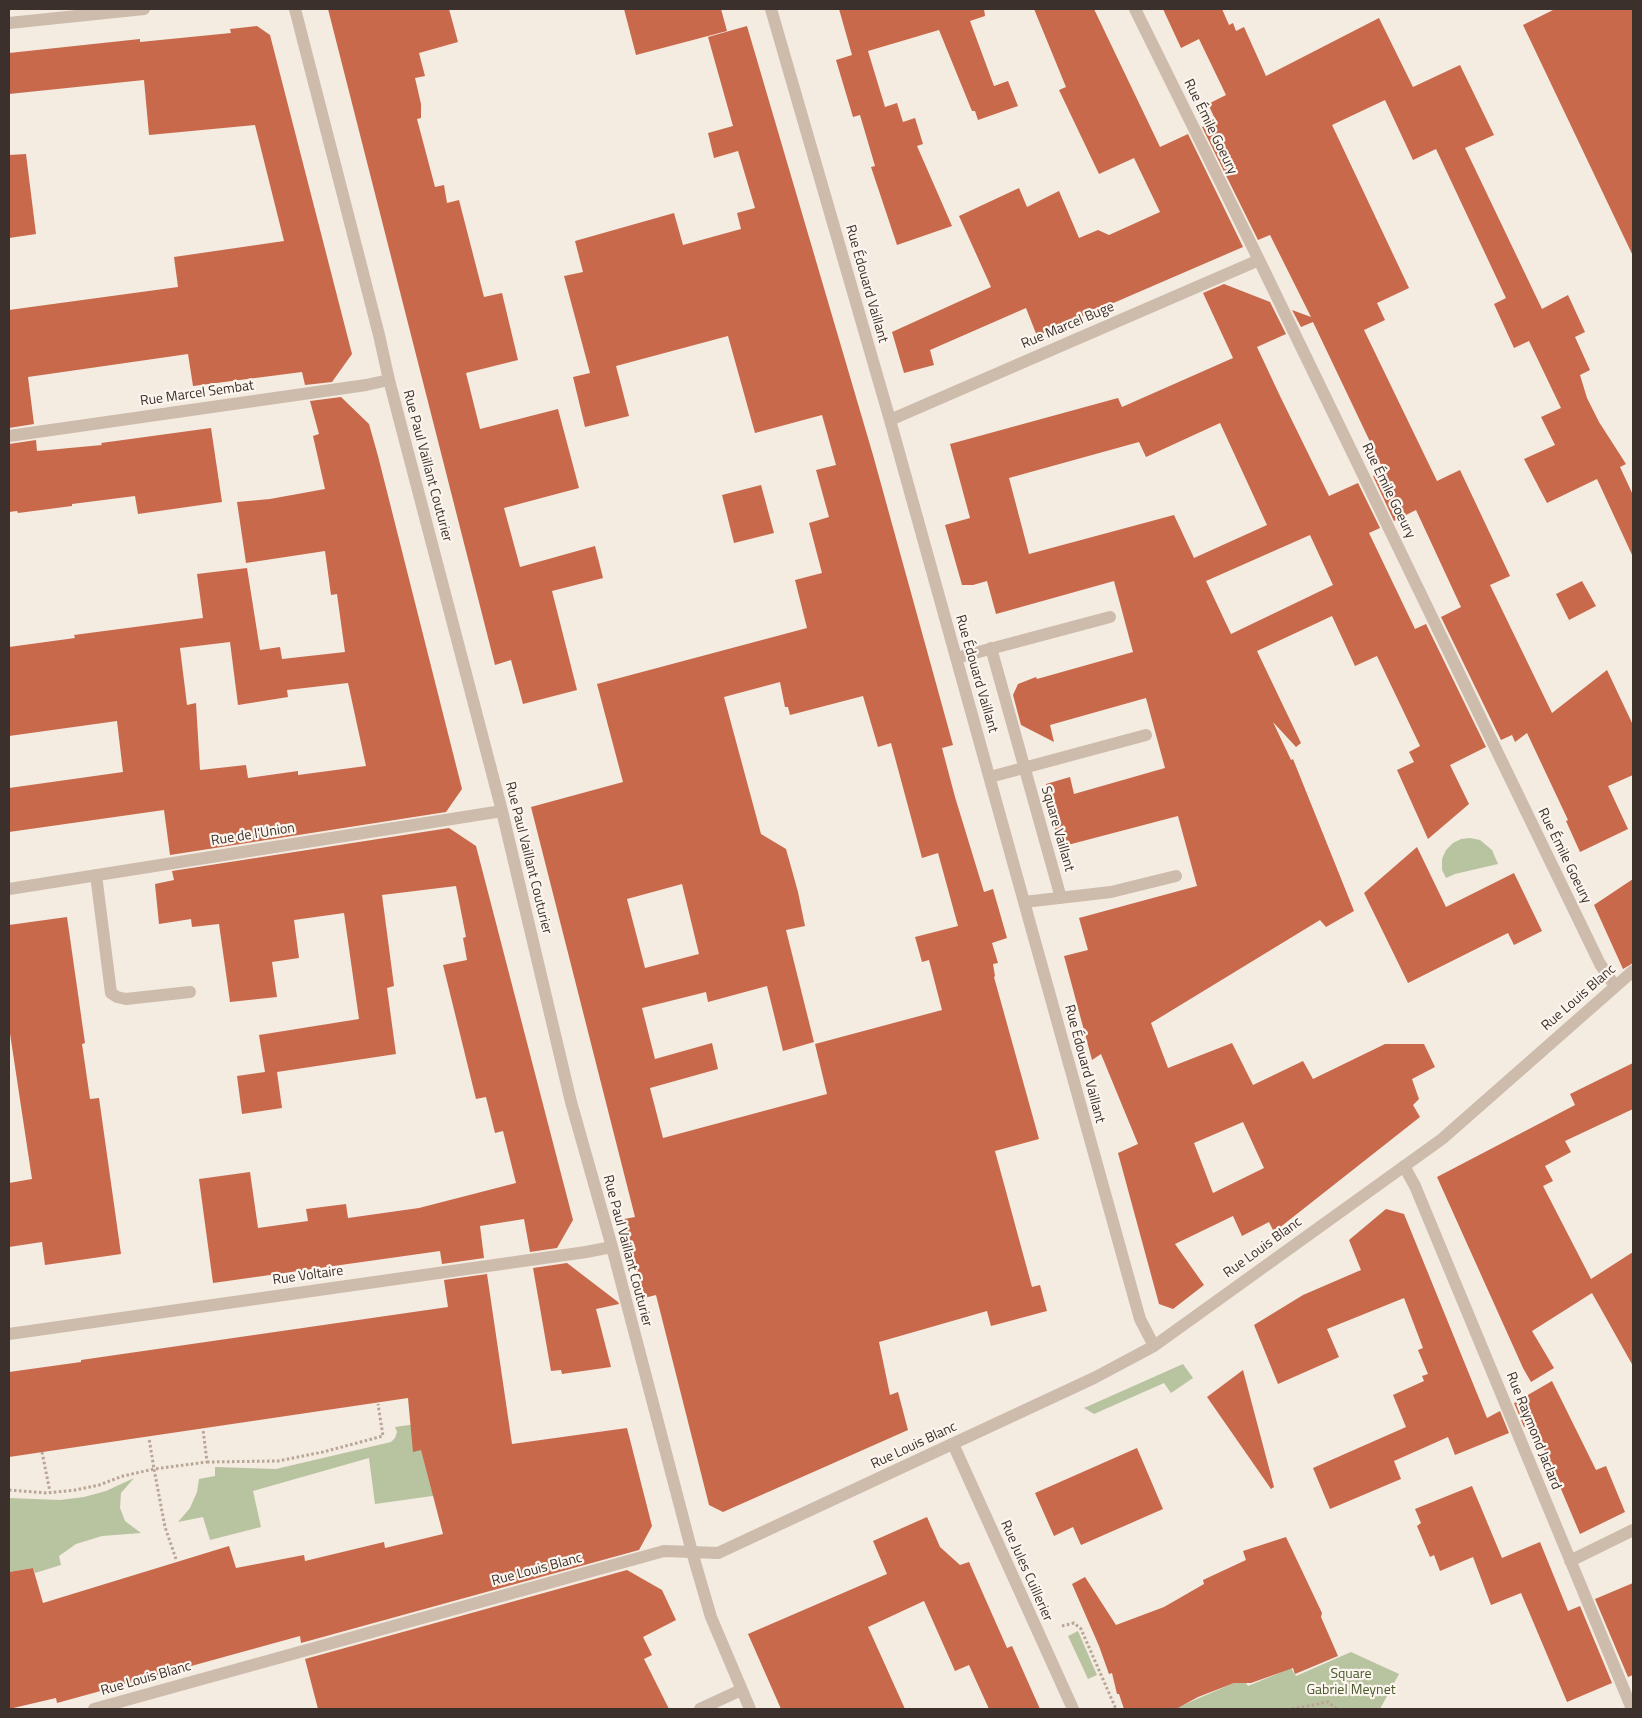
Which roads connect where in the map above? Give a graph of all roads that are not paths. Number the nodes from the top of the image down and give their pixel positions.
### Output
1 (144, 9) edge
2 (295, 9) edge
3 (772, 9) edge
4 (1135, 9) edge
5 (9, 23) edge
6 (1259, 260) junction
7 (389, 380) junction
8 (890, 420) junction
9 (9, 436) edge
10 (1110, 616) dead end
11 (991, 648) junction
12 (956, 658) junction
13 (1146, 735) dead end
14 (1024, 768) junction
15 (990, 778) junction
16 (502, 811) junction
17 (96, 875) junction
18 (1176, 876) dead end
19 (9, 889) edge
20 (1061, 898) junction
21 (1024, 902) junction
22 (1633, 971) edge
23 (1615, 986) junction
24 (190, 992) dead end
25 (1404, 1166) junction
26 (612, 1247) junction
27 (9, 1334) edge
28 (1154, 1346) junction
29 (953, 1444) junction
30 (1633, 1530) edge
31 (692, 1552) junction
32 (1570, 1561) junction
33 (741, 1690) junction
34 (94, 1709) edge
35 (700, 1709) edge
36 (750, 1709) edge
37 (1073, 1709) edge
38 (1632, 1709) edge

1 - 5 street
2 - 7 street, Rue Paul Vaillant Couturier
3 - 8 street, Rue Édouard Vaillant
4 - 6 street, Rue Émile Goeury
6 - 8 street, Rue Marcel Buge
6 - 23 street, Rue Émile Goeury
7 - 9 street, Rue Marcel Sembat
7 - 16 street, Rue Paul Vaillant Couturier
8 - 12 street, Rue Édouard Vaillant
10 - 11 street
11 - 12 street
11 - 14 street, Square Vaillant
12 - 15 street, Rue Édouard Vaillant
13 - 14 street
14 - 15 street
14 - 20 street, Square Vaillant
15 - 21 street, Rue Édouard Vaillant
16 - 17 street, Rue de l'Union
16 - 26 street, Rue Paul Vaillant Couturier
17 - 19 street, Rue de l'Union
17 - 24 street
18 - 20 street
20 - 21 street
21 - 28 street, Rue Édouard Vaillant
22 - 23 street, Rue Louis Blanc
23 - 25 street, Rue Louis Blanc
25 - 28 street, Rue Louis Blanc
25 - 32 street, Rue Raymond Jaclard
26 - 27 street, Rue Voltaire
26 - 31 street, Rue Paul Vaillant Couturier
28 - 29 street, Rue Louis Blanc
29 - 31 street, Rue Louis Blanc
29 - 37 street, Rue Jules Cuillerier
30 - 32 street
31 - 33 street, Rue Paul Vaillant Couturier
31 - 34 street, Rue Louis Blanc
32 - 38 street, Rue Raymond Jaclard
33 - 35 street
33 - 36 street, Rue Paul Vaillant Couturier

